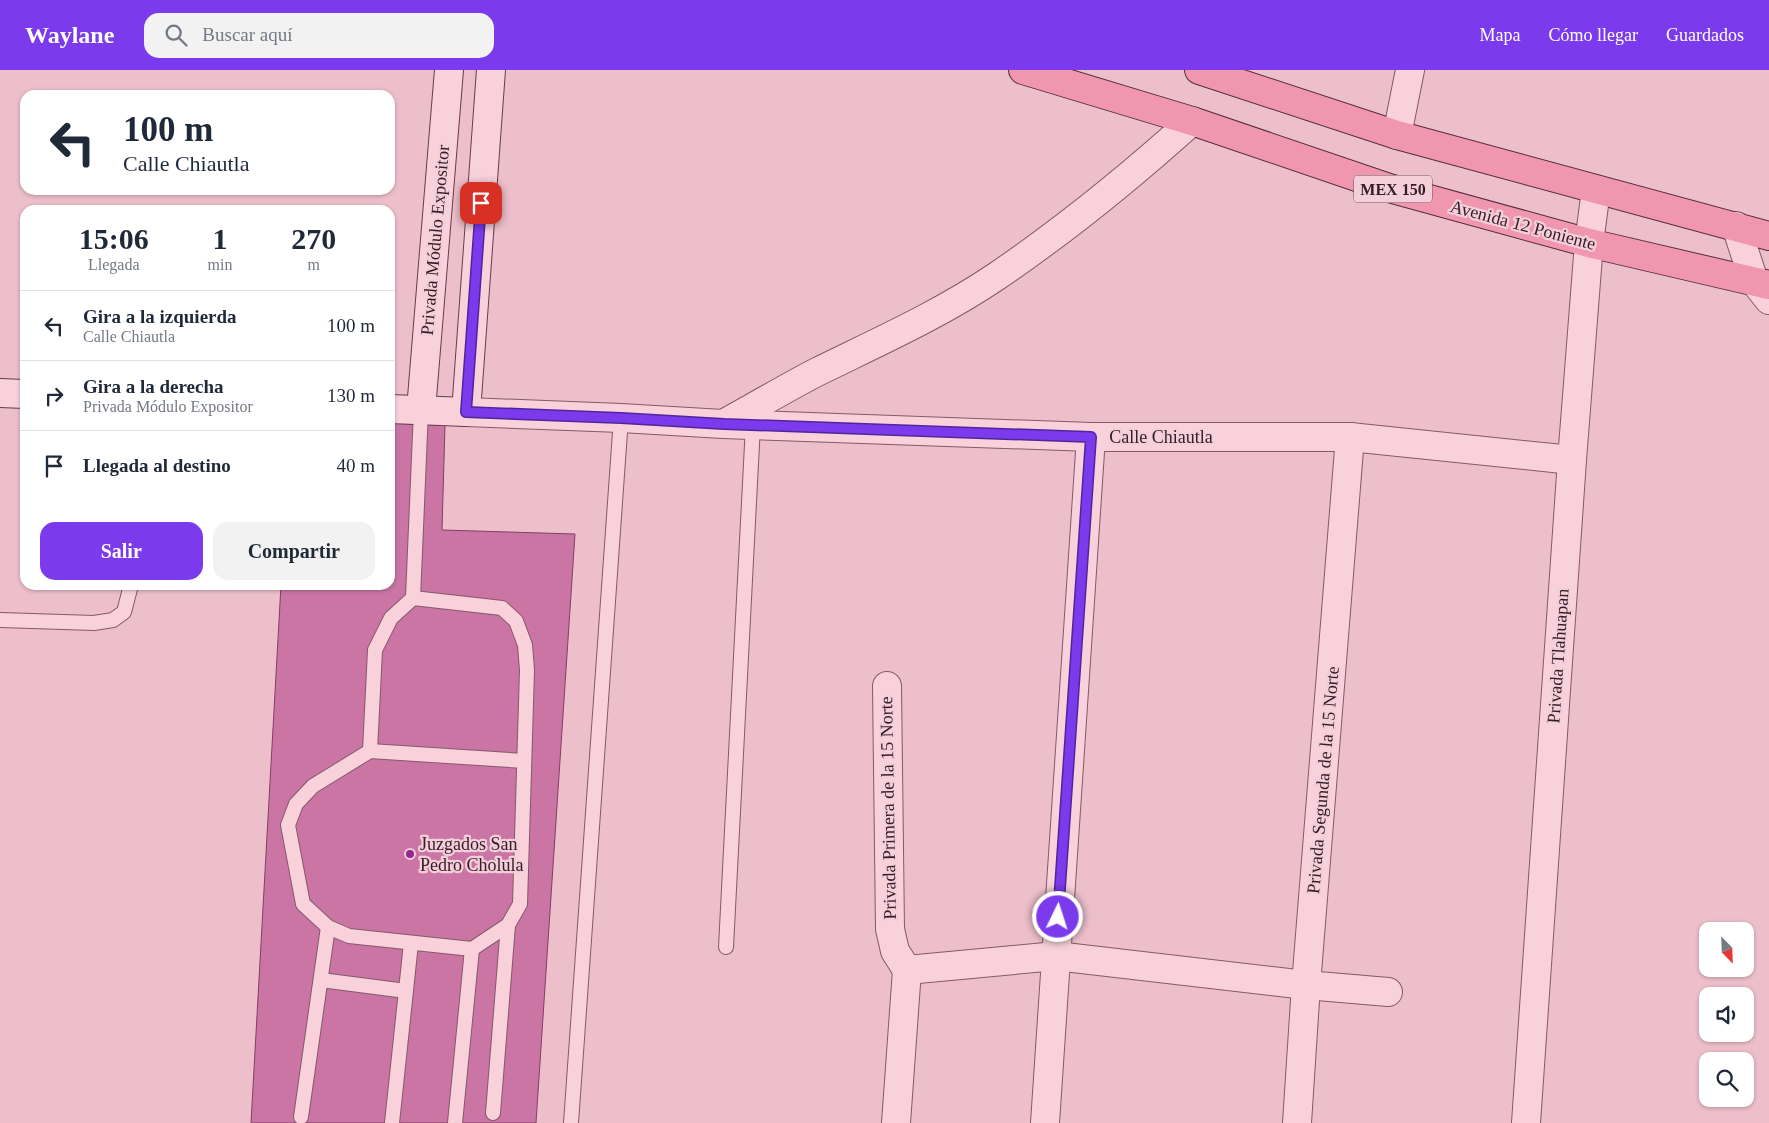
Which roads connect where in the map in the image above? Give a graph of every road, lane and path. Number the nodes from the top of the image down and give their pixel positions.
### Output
1 (449, 70) edge
2 (491, 70) edge
3 (1023, 70) edge
4 (1199, 70) edge
5 (1410, 70) edge
6 (1192, 121) junction
7 (1397, 136) junction
8 (1596, 190) junction
9 (1736, 226) junction
10 (1769, 236) edge
11 (1590, 243) junction
12 (1764, 289) edge
13 (0, 393) edge
14 (20, 394) edge
15 (395, 409) edge
16 (421, 410) junction
17 (466, 412) junction
18 (621, 418) junction
19 (724, 424) junction
20 (753, 425) junction
21 (1350, 436) junction
22 (1091, 437) junction
23 (1572, 460) junction
24 (130, 590) edge
25 (413, 598) junction
26 (0, 620) edge
27 (887, 686) dead end
28 (370, 752) junction
29 (524, 761) junction
30 (508, 925) junction
31 (328, 927) junction
32 (411, 943) junction
33 (726, 947) dead end
34 (472, 949) junction
35 (1056, 956) junction
36 (907, 970) junction
37 (321, 980) junction
38 (1306, 985) junction
39 (406, 991) junction
40 (1388, 992) dead end
41 (493, 1114) dead end
42 (301, 1117) dead end
43 (392, 1123) edge
44 (455, 1123) edge
45 (571, 1123) edge
46 (896, 1123) edge
47 (1045, 1123) edge
48 (1297, 1123) edge
49 (1526, 1123) edge

1 - 16 street, Privada Módulo Expositor
2 - 17 street
3 - 6 main road, Avenida 12 Poniente / MEX 150
4 - 7 main road
5 - 7 street
6 - 11 main road, Avenida 12 Poniente / MEX 150
6 - 19 street
7 - 8 main road
8 - 9 main road
8 - 11 street, Privada Tlahuapan
9 - 10 main road
9 - 12 street
11 - 12 main road, Avenida 12 Poniente / MEX 150
11 - 23 street, Privada Tlahuapan
13 - 14 street
15 - 16 street, Calle Chiautla
16 - 17 street, Calle Chiautla
16 - 25 lane
17 - 18 street, Calle Chiautla
18 - 19 street, Calle Chiautla
18 - 45 lane
19 - 20 street, Calle Chiautla
20 - 22 street, Calle Chiautla
20 - 33 lane
21 - 22 street, Calle Chiautla
21 - 23 street, Calle Chiautla
21 - 38 street, Privada Segunda de la 15 Norte
22 - 35 street
23 - 49 street, Privada Tlahuapan
24 - 26 lane
25 - 28 lane
25 - 29 lane
27 - 36 street, Privada Primera de la 15 Norte
28 - 29 lane
28 - 31 lane
29 - 30 lane
30 - 34 lane
30 - 41 lane
31 - 32 lane
31 - 37 lane
32 - 34 lane
32 - 39 lane
34 - 44 lane
35 - 36 street
35 - 38 street
35 - 47 street
36 - 46 street
37 - 39 lane
37 - 42 lane
38 - 40 street
38 - 48 street, Privada Segunda de la 15 Norte
39 - 43 lane

